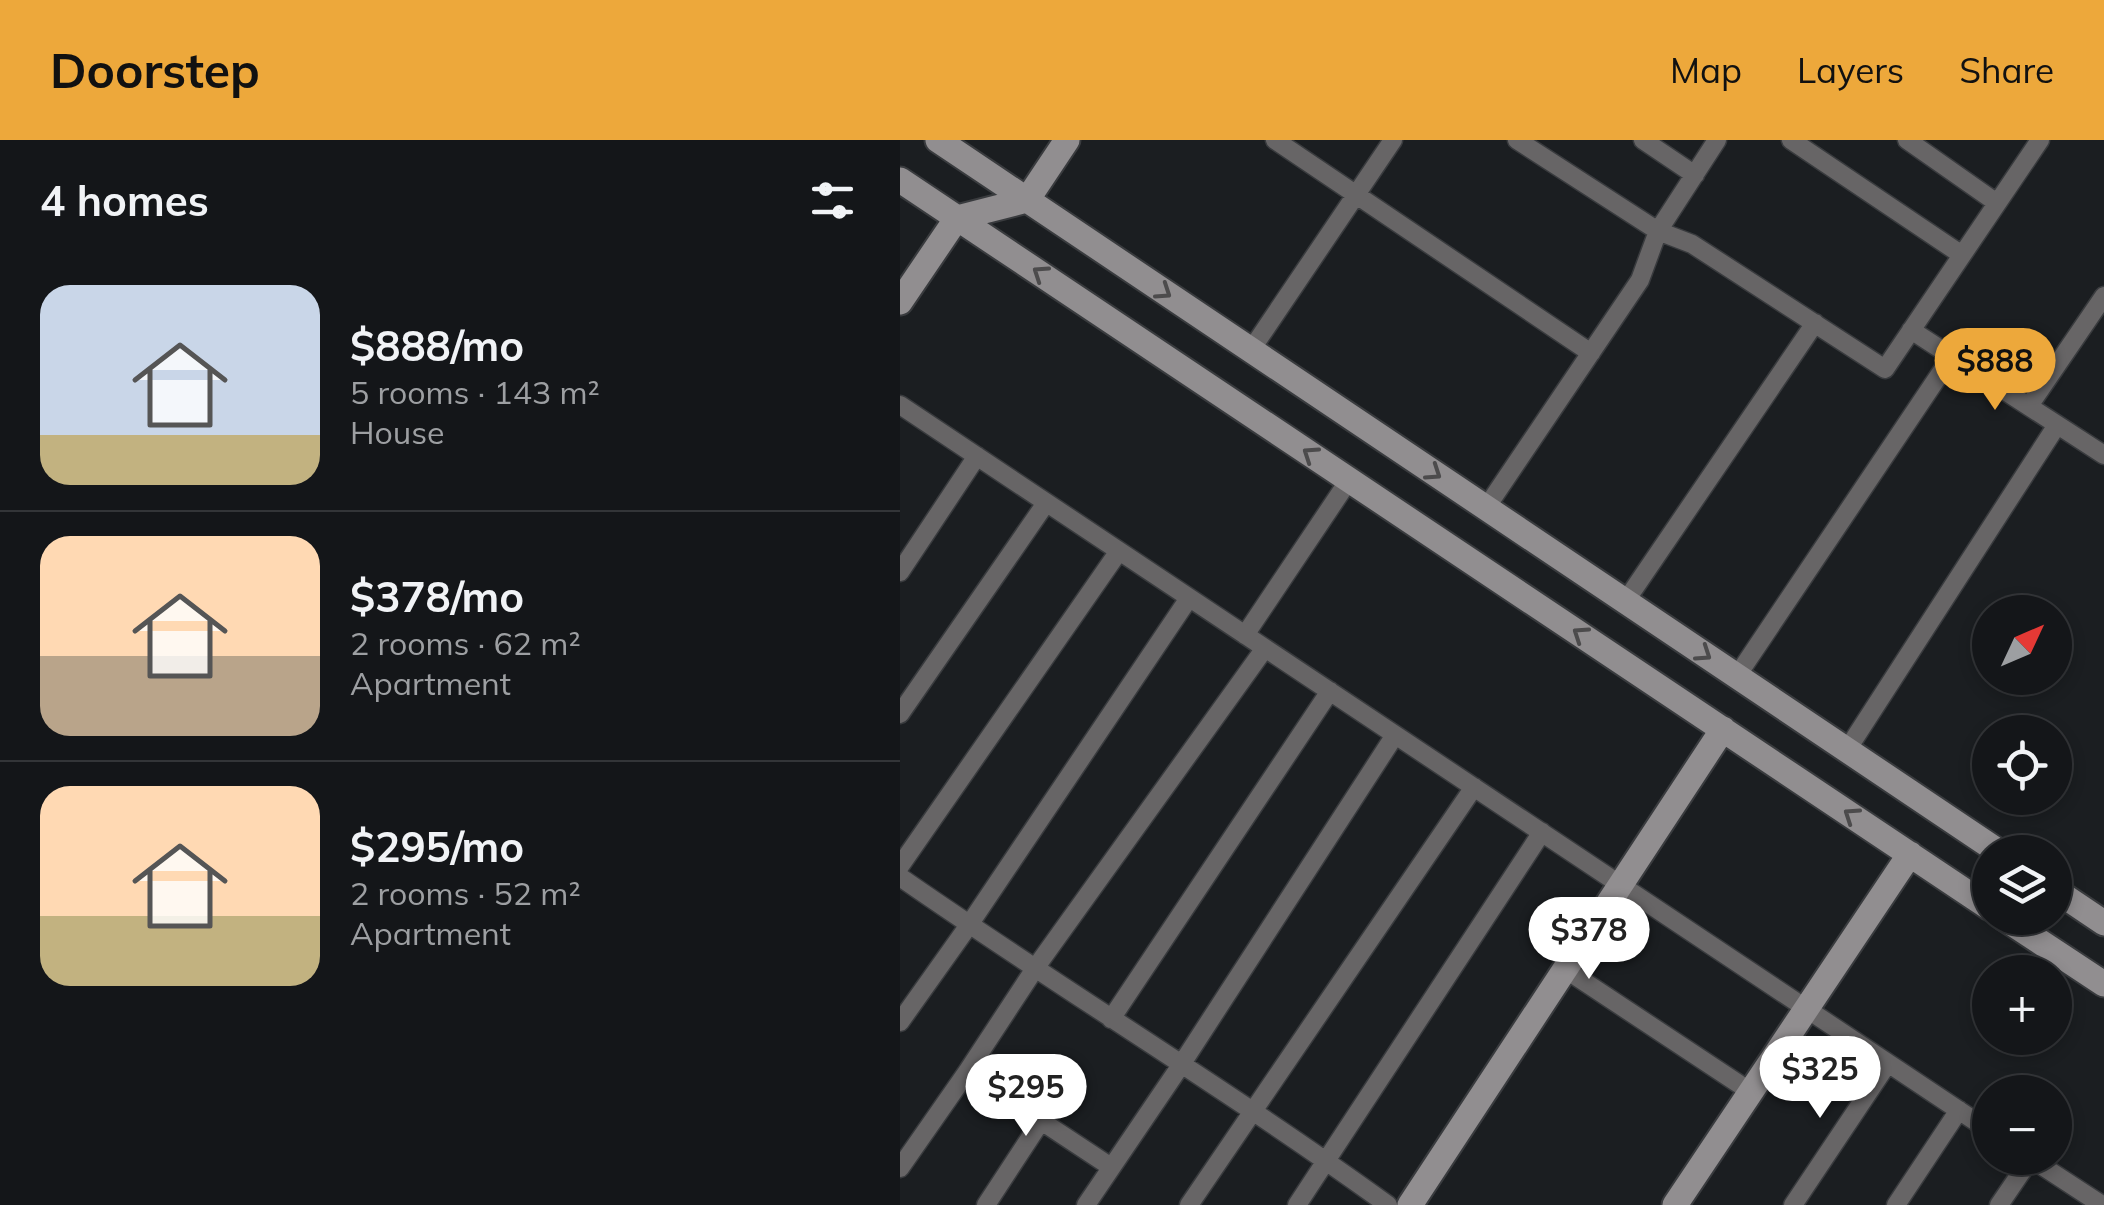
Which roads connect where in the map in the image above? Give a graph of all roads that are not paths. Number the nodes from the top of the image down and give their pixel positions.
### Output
1 (938, 140) edge
2 (1066, 140) edge
3 (1275, 140) edge
4 (1393, 140) edge
5 (1518, 140) edge
6 (1643, 140) edge
7 (1717, 140) edge
8 (1792, 140) edge
9 (1907, 140) edge
10 (2040, 140) edge
11 (1695, 174) junction
12 (900, 180) edge
13 (1356, 194) junction
14 (1027, 200) junction
15 (1998, 203) junction
16 (957, 218) junction
17 (1658, 232) junction
18 (1962, 254) junction
19 (2104, 296) edge
20 (900, 302) edge
21 (1815, 324) junction
22 (1912, 330) junction
23 (1251, 350) junction
24 (1591, 353) junction
25 (1952, 356) junction
26 (900, 405) edge
27 (2029, 406) junction
28 (2057, 425) junction
29 (2104, 455) edge
30 (977, 456) junction
31 (1349, 480) junction
32 (1046, 503) junction
33 (1486, 508) junction
34 (1119, 551) junction
35 (900, 572) edge
36 (1189, 598) junction
37 (1626, 602) junction
38 (1245, 635) junction
39 (1265, 648) junction
40 (1736, 676) junction
41 (1330, 692) junction
42 (900, 714) edge
43 (1723, 730) junction
44 (1396, 735) junction
45 (1846, 750) junction
46 (1474, 787) junction
47 (1542, 832) junction
48 (1974, 835) edge
49 (1910, 854) junction
50 (900, 866) edge
51 (900, 877) edge
52 (1620, 885) junction
53 (1972, 896) edge
54 (2072, 901) edge
55 (2104, 923) edge
56 (969, 925) junction
57 (2030, 935) edge
58 (1036, 966) junction
59 (1565, 969) junction
60 (2104, 984) edge
61 (1806, 1009) junction
62 (1110, 1019) junction
63 (900, 1022) edge
64 (1888, 1062) junction
65 (1181, 1065) junction
66 (968, 1072) junction
67 (1751, 1092) junction
68 (1959, 1110) junction
69 (1253, 1111) junction
70 (1972, 1119) edge
71 (1041, 1120) junction
72 (1327, 1160) junction
73 (1111, 1167) junction
74 (900, 1168) edge
75 (2019, 1175) edge
76 (2056, 1175) edge
77 (986, 1205) edge
78 (1086, 1205) edge
79 (1188, 1205) edge
80 (1297, 1205) edge
81 (1388, 1205) edge
82 (1410, 1205) edge
83 (1675, 1205) edge
84 (1792, 1205) edge
85 (1896, 1205) edge
86 (1998, 1205) edge
87 (2100, 1205) edge

1 - 14 main road
2 - 14 main road
3 - 13 street
4 - 13 street
5 - 17 street
6 - 11 street
7 - 11 street
8 - 18 street
9 - 15 street
10 - 15 street
11 - 17 street
12 - 16 main road
13 - 23 street
13 - 24 street
14 - 16 main road
14 -> 23 main road
15 - 18 street
16 - 20 main road
31 -> 16 main road
17 - 21 street
17 - 24 street
18 - 22 street
19 - 27 street
21 - 22 street
21 - 37 street
22 - 25 street
23 -> 33 main road
24 - 33 street
25 - 27 street
25 - 40 street
26 - 30 street
27 - 28 street
28 - 29 street
28 - 45 street
30 - 32 street
30 - 35 street
31 - 38 street
43 -> 31 main road
32 - 34 street
32 - 42 street
33 - 37 main road
34 - 36 street
34 - 50 street
36 - 38 street
36 - 56 street
37 -> 40 main road
38 - 39 street
39 - 41 street
39 - 58 street
40 - 45 main road
41 - 44 street
41 - 62 street
49 -> 43 main road
43 - 52 main road
44 - 46 street
44 - 65 street
45 - 48 main road
46 - 47 street
46 - 69 street
47 - 52 street
47 - 72 street
49 - 53 main road
49 - 61 main road
51 - 56 street
52 - 59 main road
52 - 61 street
54 - 55 main road
56 - 58 street
56 - 63 street
57 - 60 main road
58 - 62 street
58 - 66 street
59 - 67 street
59 - 82 main road
61 - 64 street
61 - 67 main road
62 - 65 street
64 - 68 street
64 - 84 street
65 - 69 street
65 - 73 street
66 - 71 street
66 - 74 street
67 - 83 main road
68 - 70 street
68 - 85 street
69 - 72 street
69 - 79 street
71 - 73 street
71 - 77 street
72 - 80 street
72 - 81 street
73 - 78 street
75 - 86 street
76 - 87 street

